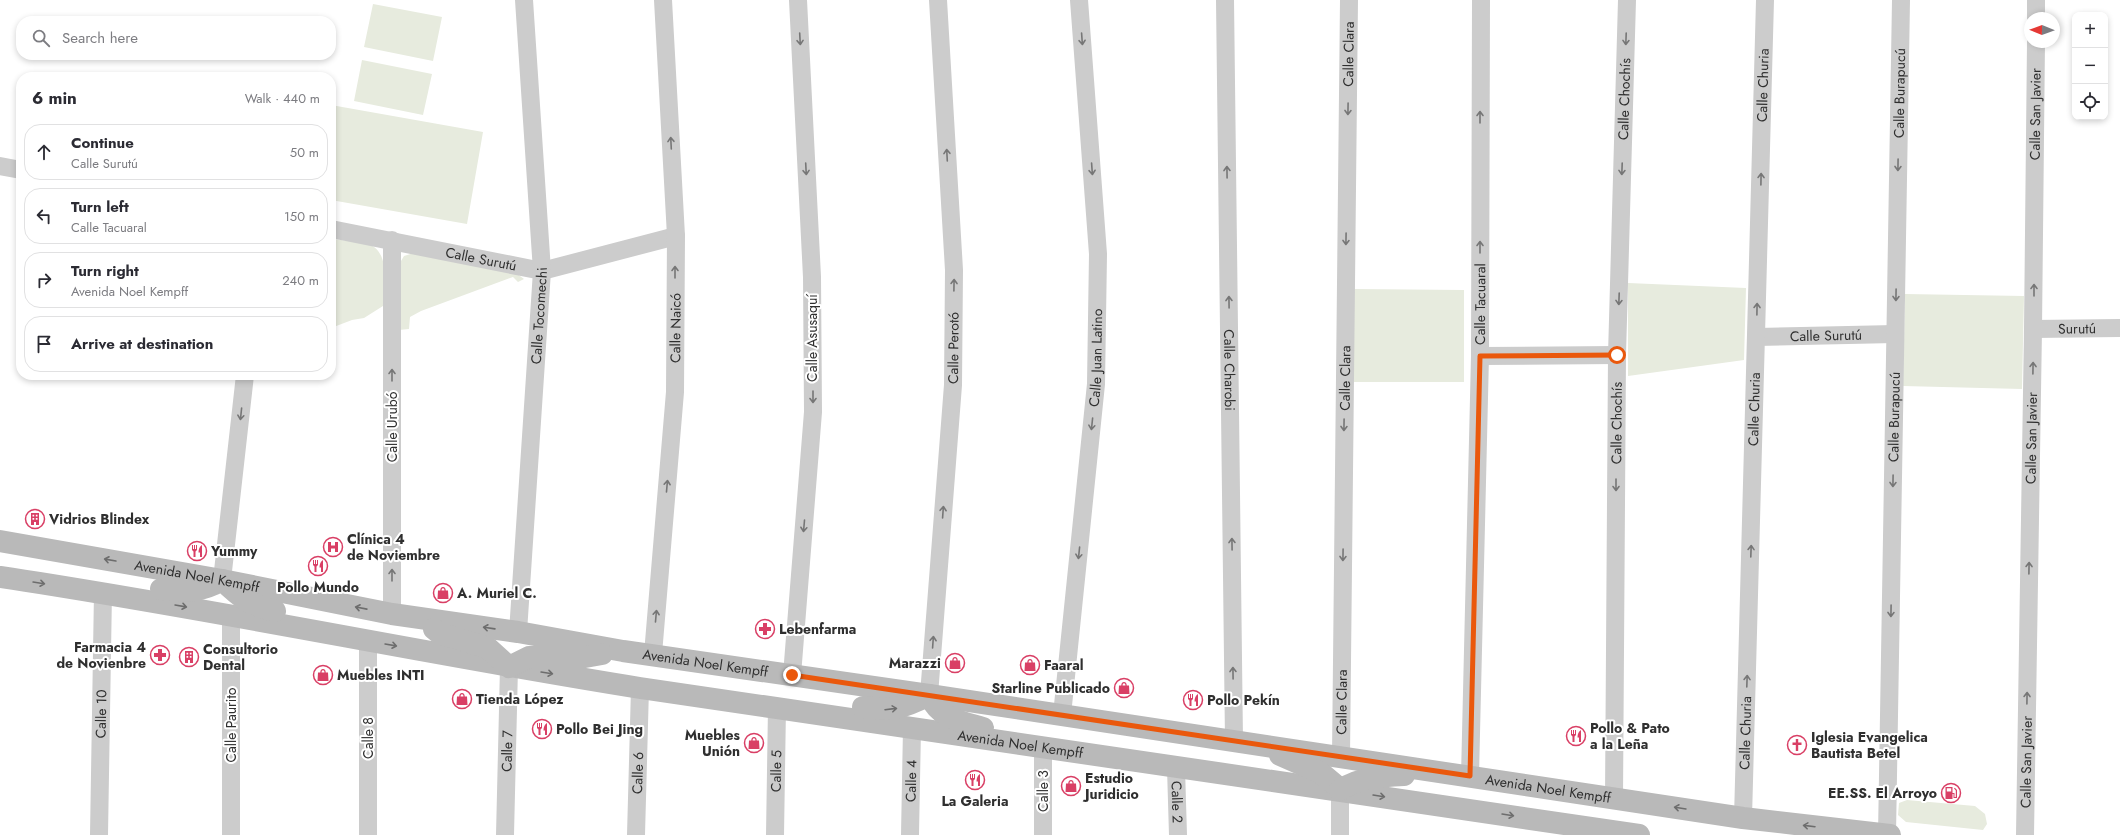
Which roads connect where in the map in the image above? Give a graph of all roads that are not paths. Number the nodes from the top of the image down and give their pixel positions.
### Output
1 (524, 0) edge
2 (663, 0) edge
3 (798, 0) edge
4 (938, 0) edge
5 (1079, 0) edge
6 (1225, 0) edge
7 (1349, 0) edge
8 (1481, 0) edge
9 (1627, 0) edge
10 (1765, 0) edge
11 (1901, 0) edge
12 (2036, 0) edge
13 (2036, 12) edge
14 (2036, 48) edge
15 (0, 166) edge
16 (16, 169) edge
17 (336, 230) edge
18 (676, 236) junction
19 (392, 240) junction
20 (542, 271) junction
21 (2120, 328) edge
22 (2033, 329) junction
23 (1895, 334) junction
24 (1757, 337) junction
25 (1617, 355) junction
26 (1480, 356) junction
27 (244, 380) edge
28 (0, 541) edge
29 (0, 577) edge
30 (222, 580) junction
31 (103, 592) junction
32 (230, 614) junction
33 (392, 614) junction
34 (422, 619) junction
35 (518, 632) junction
36 (325, 634) junction
37 (368, 641) junction
38 (623, 651) junction
39 (653, 654) junction
40 (509, 667) junction
41 (792, 675) junction
42 (640, 688) junction
43 (929, 695) junction
44 (777, 707) junction
45 (798, 712) junction
46 (1062, 715) junction
47 (912, 728) junction
48 (1240, 742) junction
49 (1036, 747) junction
50 (1341, 756) junction
51 (1176, 768) junction
52 (1461, 775) junction
53 (1340, 790) junction
54 (1614, 798) junction
55 (1740, 826) edge
56 (99, 835) edge
57 (231, 835) edge
58 (368, 835) edge
59 (505, 835) edge
60 (636, 835) edge
61 (775, 835) edge
62 (910, 835) edge
63 (1043, 835) edge
64 (1178, 835) edge
65 (1340, 835) edge
66 (1640, 835) edge
67 (1832, 835) edge
68 (1882, 835) edge
69 (2025, 835) edge

1 - 20 street, Calle Tocomechi
18 -> 2 street, Calle Naicó
3 -> 41 street, Calle Asusaquí
43 -> 4 street, Calle Perotó
5 -> 46 street, Calle Juan Latino
48 -> 6 street, Calle Charobi
7 -> 50 street, Calle Clara
26 -> 8 street, Calle Tacuaral
9 -> 25 street, Calle Chochís
24 -> 10 street, Calle Churia
11 -> 23 street, Calle Burapucú
12 - 13 street
22 -> 14 street, Calle San Javier
15 - 16 street
17 - 19 street, Calle Surutú
18 - 20 street, Calle Surutú
39 -> 18 street, Calle Naicó
19 - 20 street, Calle Surutú
33 -> 19 street, Calle Urubó
20 - 35 street, Calle Tocomechi
21 - 22 street, Surutú
69 -> 22 street, Calle San Javier
23 - 24 street, Calle Surutú
23 -> 68 street, Calle Burapucú
55 -> 24 street, Calle Churia
25 - 26 street
25 -> 54 street, Calle Chochís
26 - 52 street, Calle Tacuaral
27 -> 30 street
30 -> 28 main road, Avenida Noel Kempff
29 -> 31 main road, Avenida Noel Kempff
30 - 31 main road
33 -> 30 main road, Avenida Noel Kempff
30 - 36 main road
31 -> 32 main road, Avenida Noel Kempff
31 - 56 street, Calle 10
32 - 36 main road, Avenida Noel Kempff
32 - 57 street, Calle Paurito
33 - 34 main road, Avenida Noel Kempff
35 -> 34 main road, Avenida Noel Kempff
34 - 40 main road
35 - 38 main road, Avenida Noel Kempff
36 - 37 main road, Avenida Noel Kempff
37 -> 40 main road, Avenida Noel Kempff
37 - 58 street, Calle 8
38 - 39 main road, Avenida Noel Kempff
38 - 40 main road
39 - 41 main road, Avenida Noel Kempff
40 -> 42 main road, Avenida Noel Kempff
40 - 59 street, Calle 7
41 - 43 main road, Avenida Noel Kempff
42 - 44 main road, Avenida Noel Kempff
42 - 60 street, Calle 6
45 -> 43 main road
43 - 46 main road, Avenida Noel Kempff
43 - 49 main road
44 - 45 main road, Avenida Noel Kempff
44 - 61 street, Calle 5
45 - 47 main road, Avenida Noel Kempff
46 - 48 main road, Avenida Noel Kempff
47 - 49 main road, Avenida Noel Kempff
47 - 62 street, Calle 4
48 - 50 main road, Avenida Noel Kempff
48 - 53 main road
49 - 51 main road, Avenida Noel Kempff
49 - 63 street, Calle 3
50 - 52 main road, Avenida Noel Kempff
51 - 53 main road, Avenida Noel Kempff
51 - 64 street, Calle 2
52 - 53 main road
52 - 54 main road, Avenida Noel Kempff
53 - 65 street
53 -> 66 main road, Avenida Noel Kempff
55 -> 54 main road, Avenida Noel Kempff
68 -> 55 main road, Avenida Noel Kempff
67 - 68 main road

